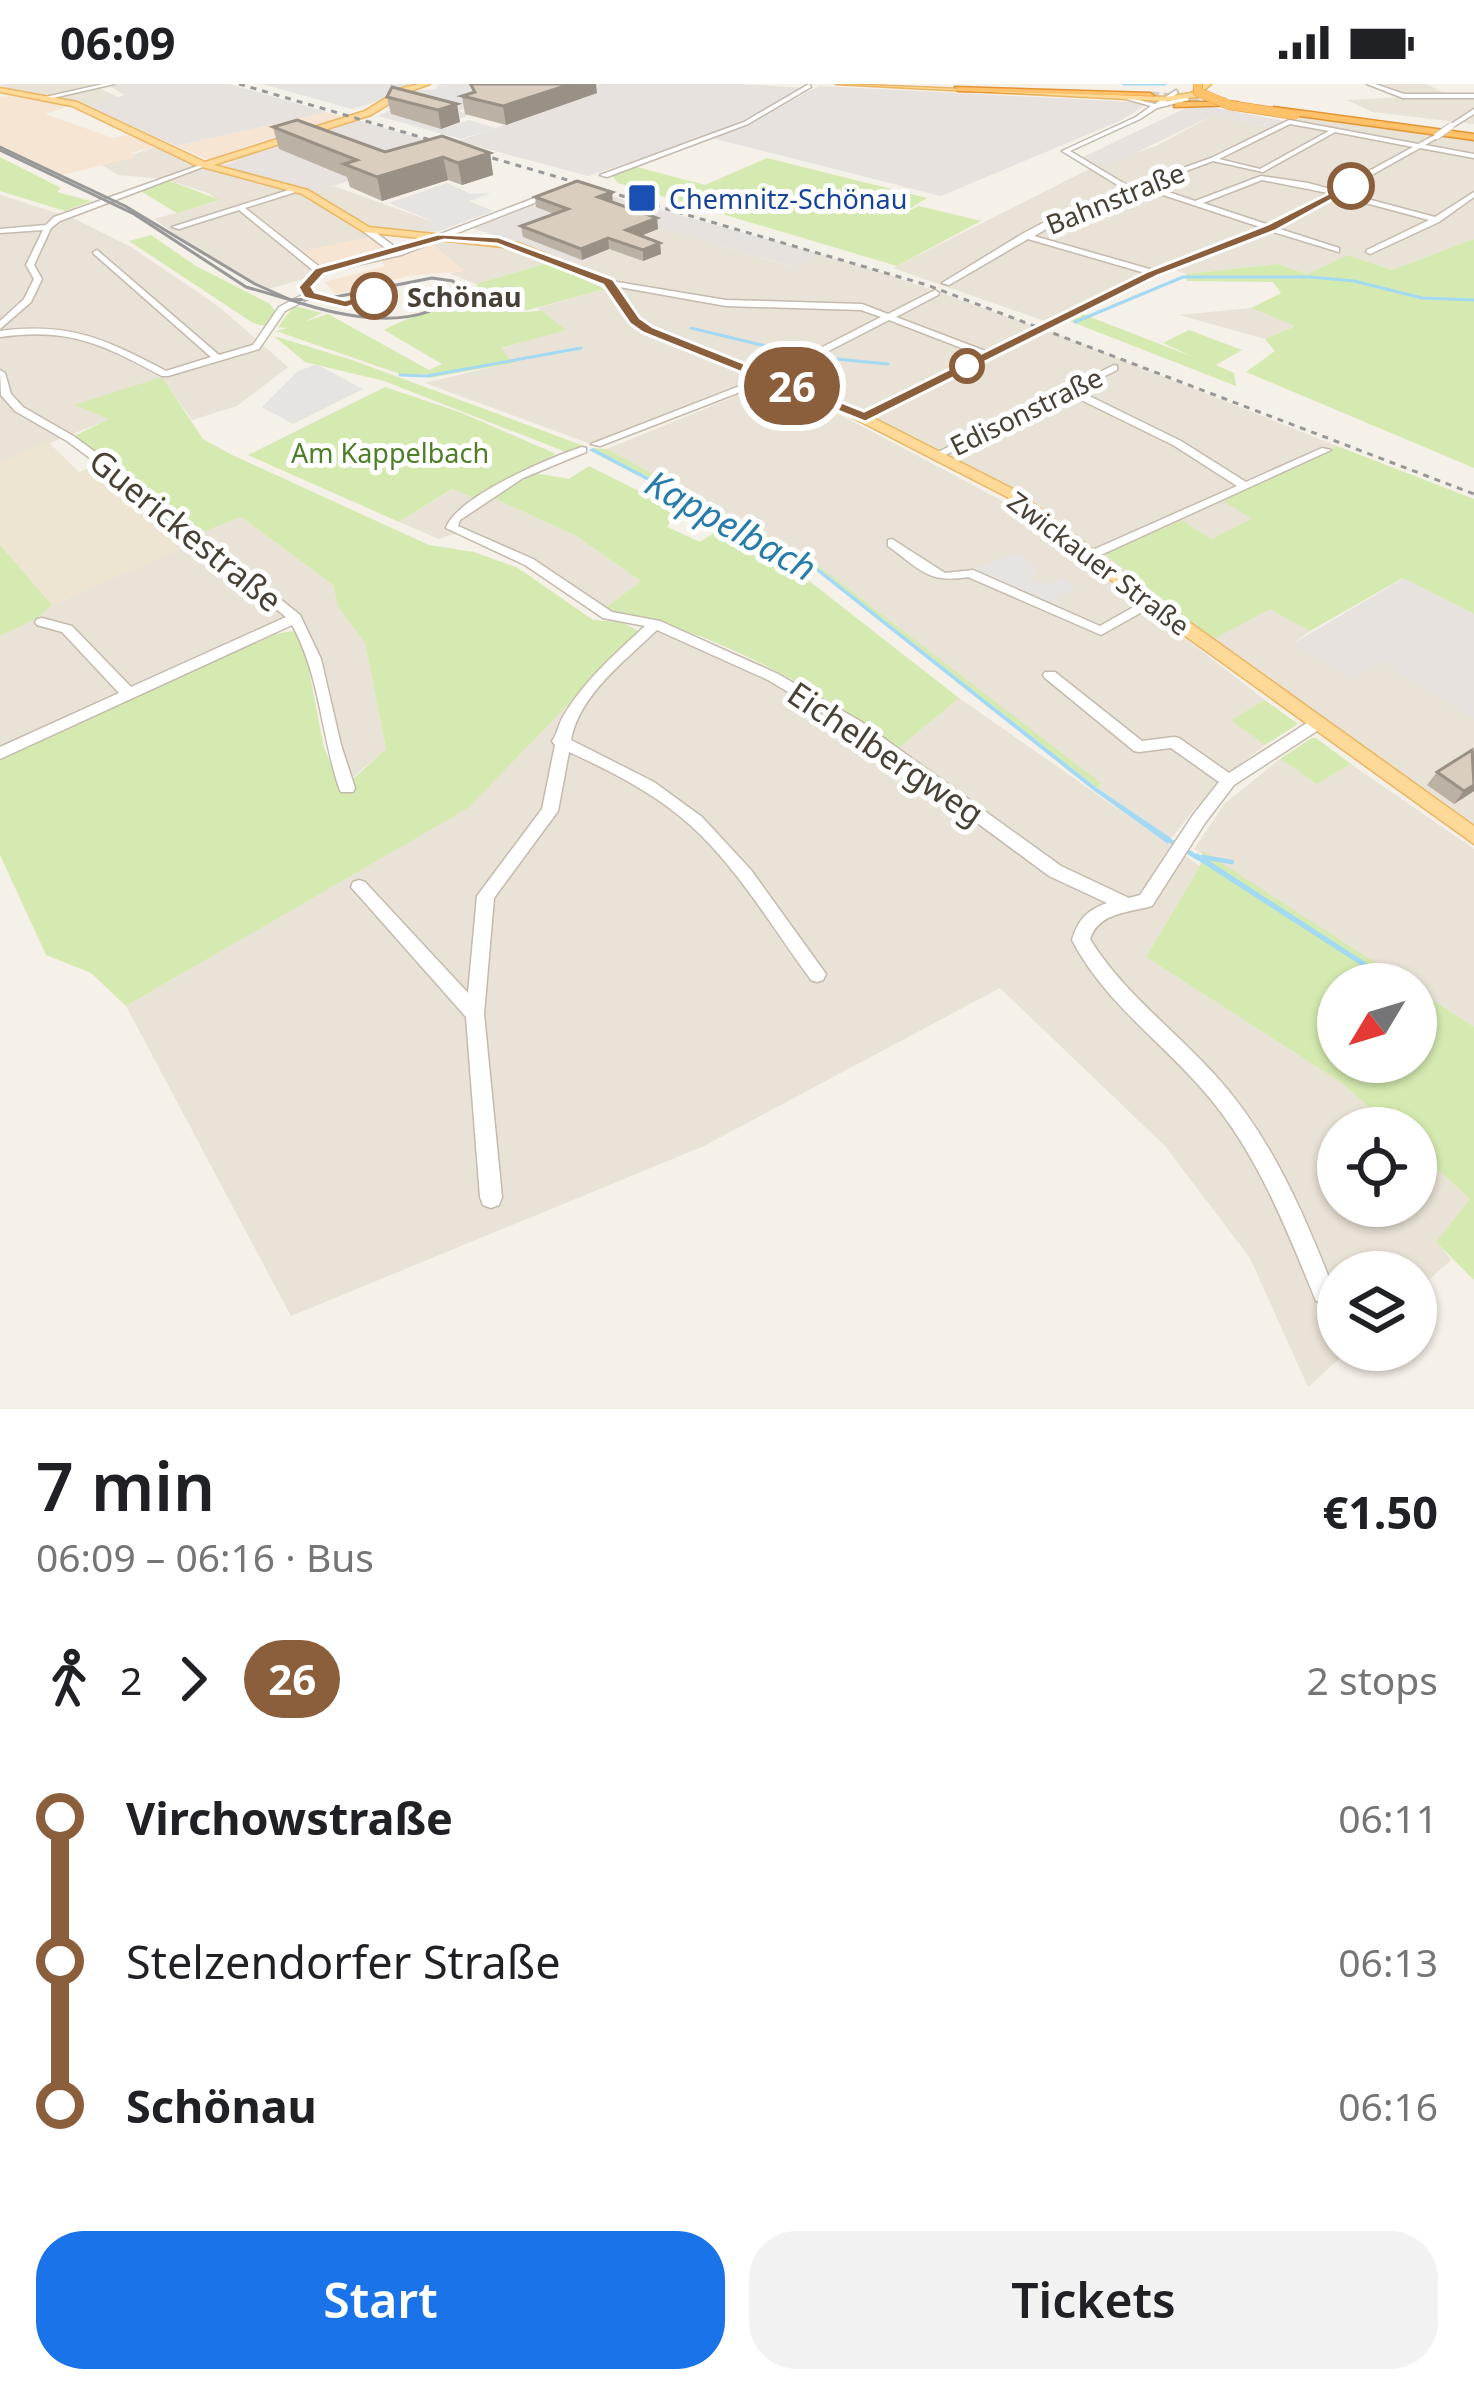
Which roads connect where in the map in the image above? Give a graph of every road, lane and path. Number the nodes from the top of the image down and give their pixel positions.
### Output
1 (111, 84) edge
2 (425, 84) edge
3 (839, 84) edge
4 (897, 84) edge
5 (1187, 84) edge
6 (1370, 84) edge
7 (808, 86) edge
8 (955, 88) edge
9 (3, 93) edge
10 (1185, 94) edge
11 (1474, 96) edge
12 (44, 98) junction
13 (1128, 98) junction
14 (1152, 100) junction
15 (1231, 102) junction
16 (1474, 112) edge
17 (1292, 118) junction
18 (1454, 125) junction
19 (1332, 131) junction
20 (1435, 132) junction
21 (1474, 133) edge
22 (1423, 145) junction
23 (1474, 156) edge
24 (1076, 159) junction
25 (1214, 159) junction
26 (205, 165) junction
27 (604, 175) dead end
28 (1261, 175) junction
29 (1141, 185) junction
30 (572, 187) edge
31 (1126, 188) junction
32 (298, 190) junction
33 (1339, 193) junction
34 (1474, 194) edge
35 (1196, 203) junction
36 (246, 211) junction
37 (1436, 220) junction
38 (48, 226) junction
39 (176, 227) dead end
40 (1270, 228) junction
41 (367, 230) junction
42 (0, 231) edge
43 (442, 236) junction
44 (1025, 236) junction
45 (1336, 250) dead end
46 (97, 252) dead end
47 (1370, 252) dead end
48 (398, 253) junction
49 (319, 271) junction
50 (1153, 274) junction
51 (608, 282) junction
52 (946, 283) dead end
53 (935, 293) dead end
54 (893, 316) junction
55 (0, 330) edge
56 (988, 355) junction
57 (217, 358) junction
58 (1114, 368) dead end
59 (0, 374) edge
60 (771, 377) junction
61 (1068, 390) junction
62 (3, 396) edge
63 (865, 417) junction
64 (596, 444) dead end
65 (583, 449) dead end
66 (1326, 450) dead end
67 (937, 454) junction
68 (1244, 484) junction
69 (892, 543) dead end
70 (1092, 555) junction
71 (1150, 604) junction
72 (296, 618) junction
73 (42, 622) dead end
74 (655, 624) junction
75 (1050, 675) dead end
76 (130, 695) junction
77 (1316, 725) junction
78 (559, 741) junction
79 (0, 753) edge
80 (1229, 781) junction
81 (347, 788) dead end
82 (1474, 835) edge
83 (359, 887) dead end
84 (1130, 906) junction
85 (818, 974) dead end
86 (475, 1014) junction
87 (491, 1197) dead end
88 (1317, 1275) edge

1 - 12 street
2 - 26 main road
3 - 8 main road
4 - 8 main road
5 - 10 main road
6 - 11 street
7 - 27 street
8 - 13 main road
8 - 14 main road
8 - 14 highway
9 - 12 main road
10 - 13 main road
10 - 14 main road
10 - 15 highway
10 - 15 highway
10 - 17 highway, bridge
10 - 20 highway
10 - 24 street
12 - 26 main road
13 - 14 street
14 - 24 street
15 - 20 highway
15 - 20 highway
16 - 18 street
17 - 19 street
17 - 20 highway
17 - 25 street, Bahnstraße
18 - 20 street, bridge
18 - 21 street
19 - 22 street
19 - 28 street
20 - 21 highway
20 - 22 street
22 - 23 street
22 - 33 street
24 - 31 street
25 - 28 street
25 - 29 street, Bahnstraße
26 - 32 main road
26 - 38 street
28 - 33 street
28 - 35 street
29 - 31 street, Bahnstraße
29 - 35 street
30 - 43 street
31 - 44 street, Bahnstraße
32 - 36 street
32 - 41 main road
33 - 37 street
33 - 40 street
34 - 37 street
35 - 40 street
36 - 39 street
36 - 49 street
37 - 47 street
38 - 42 street
38 - 55 street
40 - 45 street
40 - 50 street
41 - 43 main road
41 - 48 street
43 - 48 street
43 - 51 main road
44 - 50 street
44 - 52 street, Bahnstraße
46 - 57 street
48 - 49 street
49 - 57 street
50 - 56 street
51 - 54 street
51 - 60 main road, Zwickauer Straße
53 - 54 street
54 - 56 street
54 - 60 street
55 - 57 street
56 - 63 street
58 - 61 street, Edisonstraße
59 - 62 street, Guerickestraße
60 - 63 main road, Zwickauer Straße
60 - 64 street
61 - 67 street, Edisonstraße
61 - 68 street
62 - 72 street, Guerickestraße
63 - 67 main road, Zwickauer Straße
65 - 74 street, Eichelbergweg
66 - 68 street
67 - 70 main road, Zwickauer Straße
68 - 70 street
69 - 71 street
70 - 71 main road, Zwickauer Straße
71 - 77 main road, Zwickauer Straße
72 - 76 street
72 - 81 street, Guerickestraße
73 - 76 street
74 - 78 street
74 - 84 street, Eichelbergweg
75 - 80 street
76 - 79 street
77 - 80 street
77 - 82 main road, Zwickauer Straße
78 - 85 street
78 - 86 street
80 - 84 street
83 - 86 street
84 - 88 street
86 - 87 street

